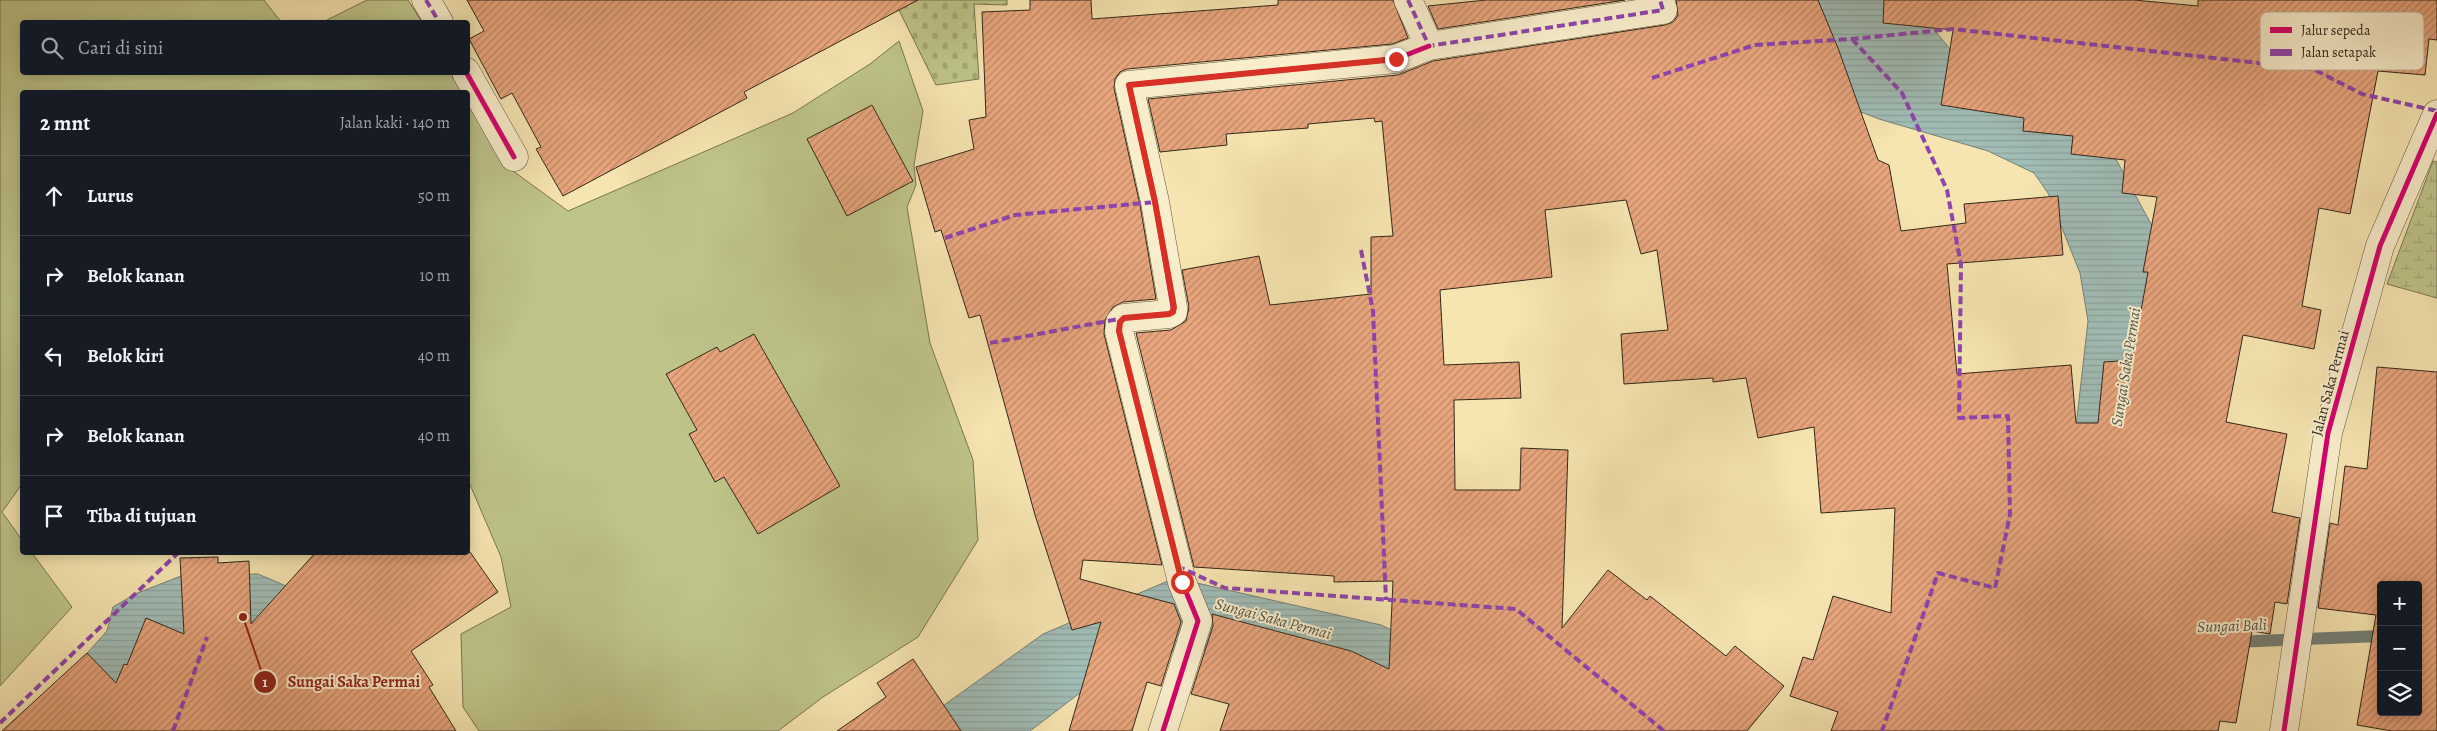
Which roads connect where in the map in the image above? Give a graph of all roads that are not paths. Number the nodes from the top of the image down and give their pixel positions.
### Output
1 (426, 0) edge
2 (1408, 0) edge
3 (1660, 0) edge
4 (438, 20) edge
5 (1429, 46) junction
6 (468, 75) edge
7 (2437, 114) edge
8 (514, 158) dead end
9 (1163, 731) edge
10 (2284, 731) edge

1 - 4 street
2 - 5 street
3 - 5 street
5 - 9 street
6 - 8 street
7 - 10 street, Jalan Saka Permai

